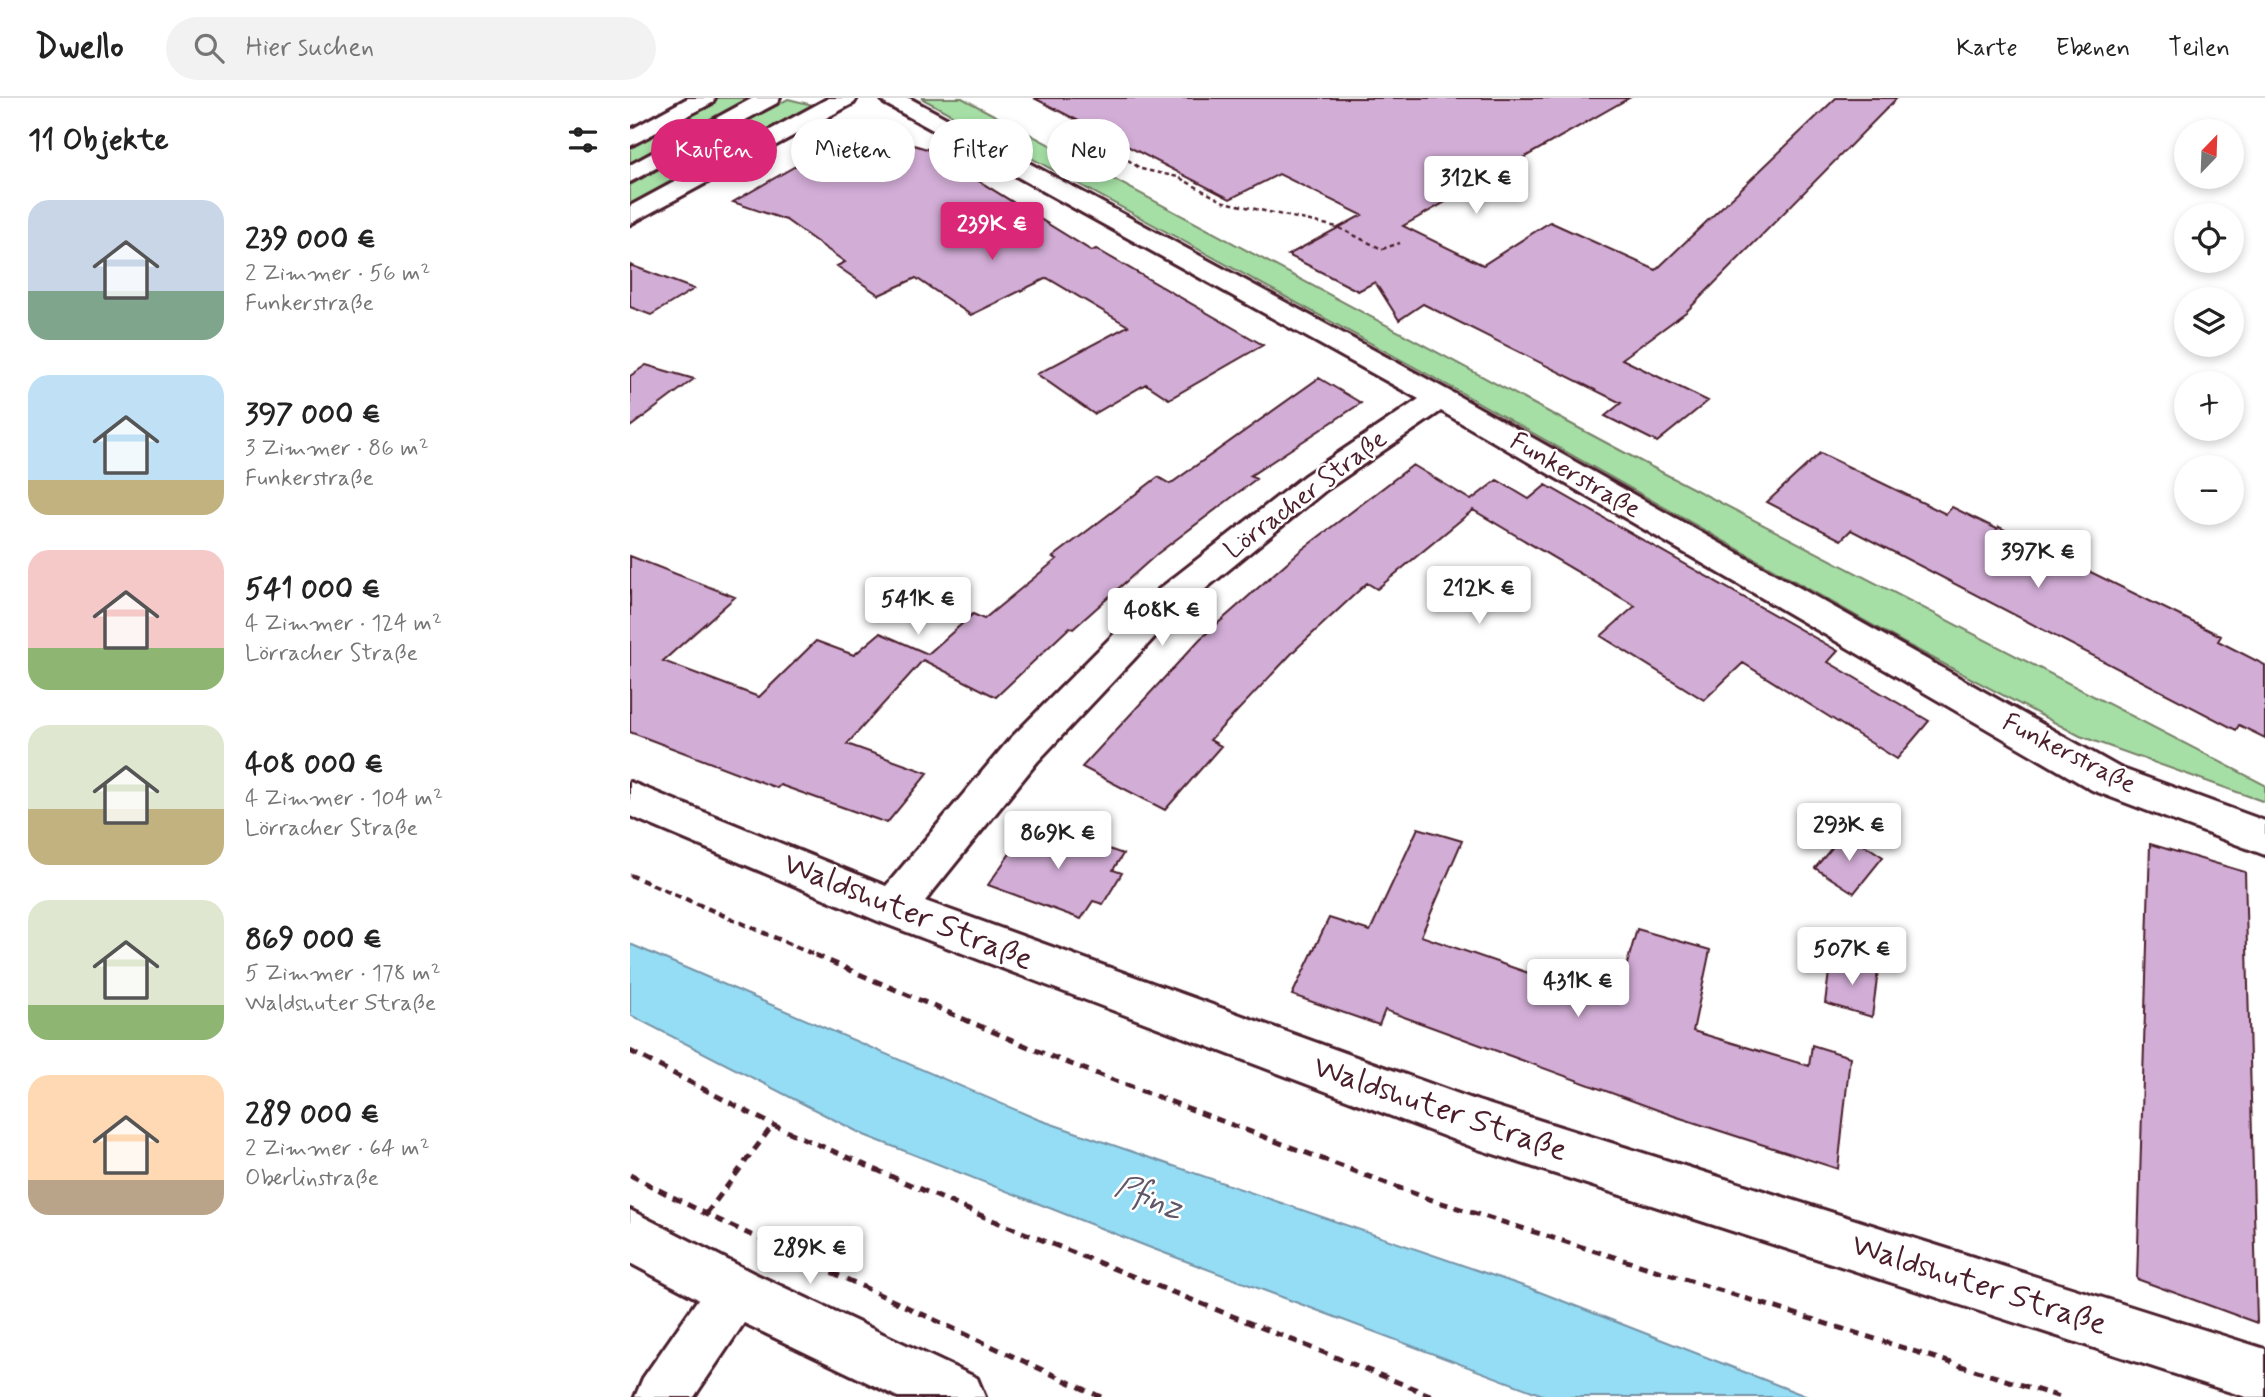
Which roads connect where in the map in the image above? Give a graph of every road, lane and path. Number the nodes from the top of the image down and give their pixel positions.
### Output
1 (704, 98) edge
2 (769, 98) edge
3 (892, 98) edge
4 (837, 103) edge
5 (630, 139) edge
6 (1130, 161) edge
7 (630, 174) edge
8 (630, 216) edge
9 (1399, 243) dead end
10 (1440, 398) junction
11 (630, 798) edge
12 (2265, 838) edge
13 (630, 876) edge
14 (893, 908) junction
15 (630, 1051) edge
16 (773, 1125) junction
17 (630, 1175) edge
18 (706, 1214) junction
19 (630, 1236) edge
20 (734, 1291) junction
21 (2265, 1376) edge
22 (662, 1397) edge
23 (958, 1397) edge
24 (1101, 1397) edge
25 (1435, 1397) edge
26 (2060, 1397) edge

1 - 5 street
2 - 7 street
3 - 10 street, Funkerstraße
4 - 8 street
6 - 9 path
10 - 12 street, Funkerstraße
10 - 14 street, Lörracher Straße
11 - 14 street, Waldshuter Straße
13 - 26 path
14 - 21 street, Waldshuter Straße
15 - 16 path
16 - 18 path
16 - 25 path
17 - 18 path
18 - 24 path
19 - 20 street
20 - 22 street
20 - 23 street

